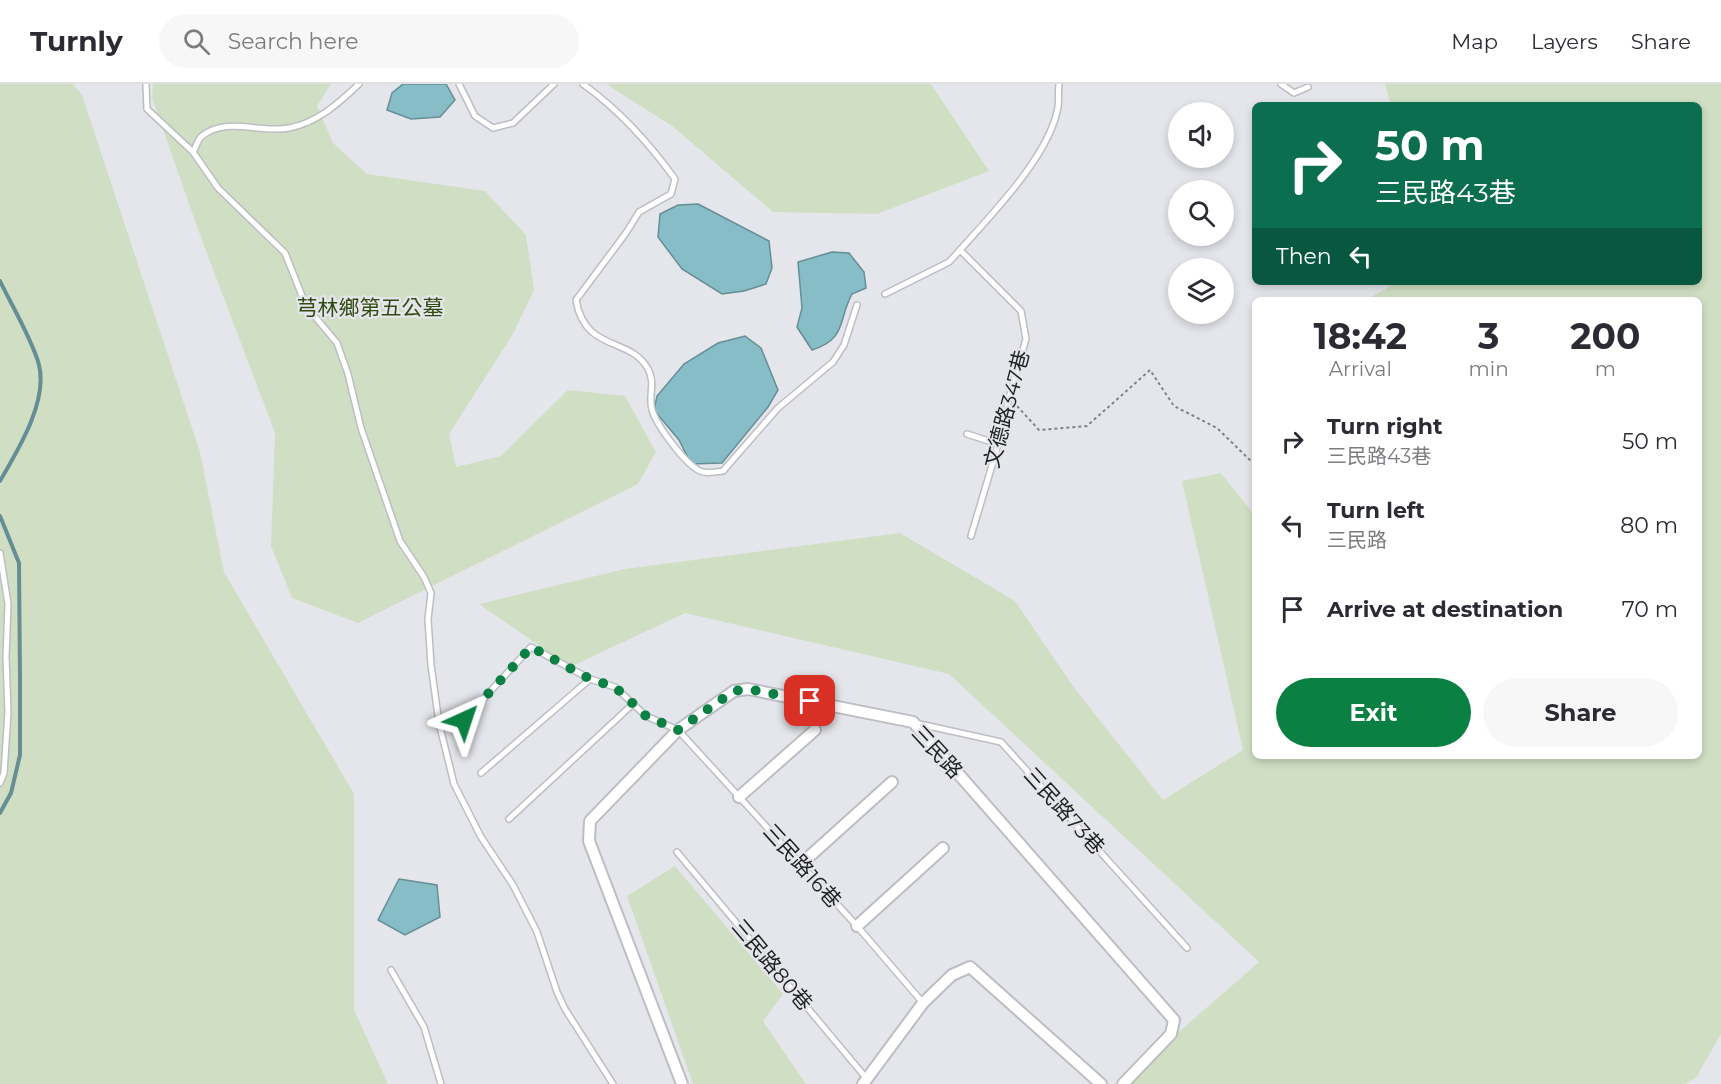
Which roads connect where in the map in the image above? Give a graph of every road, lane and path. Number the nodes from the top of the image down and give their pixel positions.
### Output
1 (146, 84) edge
2 (359, 84) edge
3 (459, 84) edge
4 (554, 84) edge
5 (582, 84) edge
6 (1059, 84) edge
7 (1281, 84) edge
8 (1308, 87) dead end
9 (193, 152) junction
10 (960, 250) junction
11 (885, 294) dead end
12 (857, 305) dead end
13 (1009, 398) junction
14 (967, 434) dead end
15 (998, 444) junction
16 (1252, 462) edge
17 (971, 536) dead end
18 (0, 553) edge
19 (590, 679) junction
20 (634, 703) junction
21 (464, 720) dead end
22 (913, 722) junction
23 (678, 730) junction
24 (815, 730) dead end
25 (481, 773) dead end
26 (892, 782) dead end
27 (0, 783) edge
28 (739, 797) junction
29 (509, 819) dead end
30 (943, 848) dead end
31 (677, 852) dead end
32 (801, 864) junction
33 (857, 926) junction
34 (1187, 948) dead end
35 (391, 970) dead end
36 (923, 1004) junction
37 (865, 1081) edge
38 (441, 1084) edge
39 (612, 1084) edge
40 (681, 1084) edge
41 (1101, 1084) edge
42 (1123, 1084) edge

1 - 9 lane
2 - 9 lane
3 - 4 lane
5 - 12 lane
6 - 10 lane
7 - 8 lane
9 - 39 lane
10 - 11 lane
10 - 13 lane, 文德路347巷
13 - 15 lane, 文德路347巷
13 - 16 path
14 - 15 lane
15 - 17 lane, 文德路347巷
18 - 27 lane
19 - 20 lane
19 - 21 lane
19 - 25 lane
20 - 23 lane
20 - 29 lane
22 - 23 street, 三民路
22 - 34 lane, 三民路73巷
22 - 42 street, 三民路
23 - 28 lane, 三民路16巷
23 - 40 street, 三民路
24 - 28 street
26 - 32 street
28 - 32 lane, 三民路16巷
30 - 33 street
31 - 37 lane, 三民路80巷
32 - 33 lane, 三民路16巷
33 - 36 lane, 三民路16巷
35 - 38 lane
36 - 37 street
36 - 41 street

